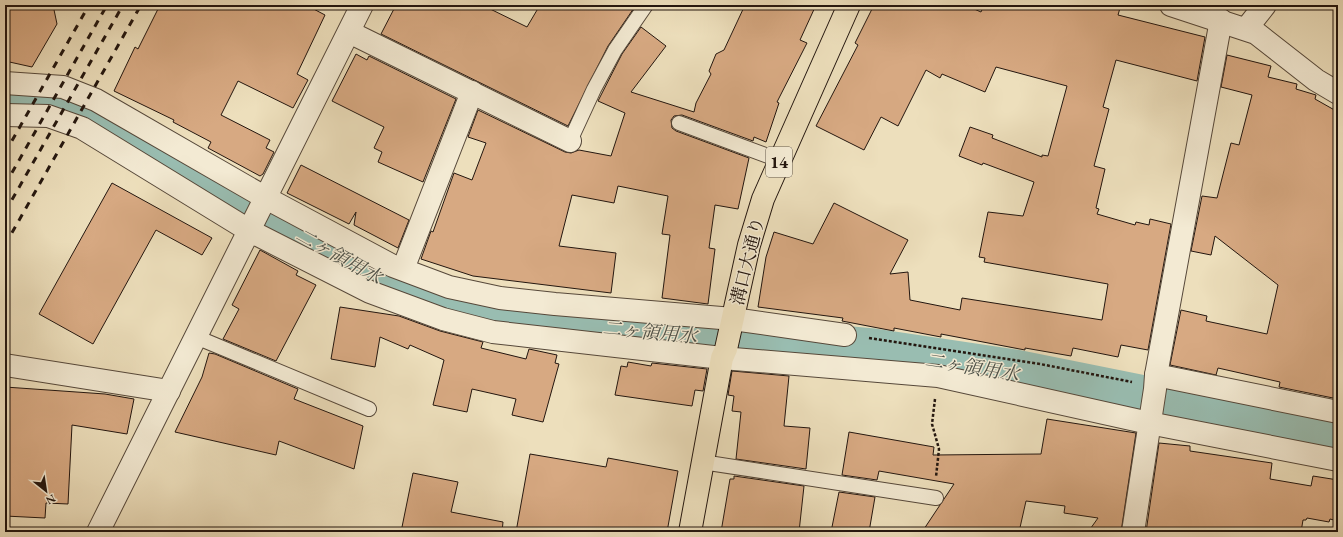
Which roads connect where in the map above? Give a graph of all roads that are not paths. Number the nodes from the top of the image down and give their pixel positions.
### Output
1 (362, 5) edge
2 (646, 5) edge
3 (849, 5) edge
4 (1171, 5) edge
5 (1265, 5) edge
6 (1221, 20) junction
7 (1246, 29) junction
8 (349, 32) junction
9 (5, 83) edge
10 (472, 92) junction
11 (1338, 93) edge
12 (5, 115) edge
13 (679, 122) dead end
14 (570, 141) joint
15 (779, 160) junction
16 (258, 214) junction
17 (403, 269) junction
18 (732, 323) junction
19 (845, 335) road end
20 (196, 337) junction
21 (724, 353) junction
22 (5, 365) edge
23 (169, 391) junction
24 (1154, 397) junction
25 (369, 409) dead end
26 (1338, 412) edge
27 (1338, 460) edge
28 (702, 462) junction
29 (934, 498) road end
30 (98, 532) edge
31 (690, 532) edge
32 (1133, 532) edge

1 - 8 street
2 - 14 lane
3 - 15 main road, 溝口大通り / 14
4 - 6 street
5 - 7 street
6 - 7 street
6 - 24 street
7 - 11 street
8 - 10 street
8 - 16 street
9 - 16 street
10 - 14 street
10 - 17 street
12 - 16 street
13 - 15 lane
15 - 18 main road, 溝口大通り / 14
16 - 17 street
16 - 20 street
16 - 21 street
17 - 18 street
18 - 19 street
18 - 21 main road, 溝口大通り / 14
20 - 23 street
20 - 25 lane
21 - 24 street
21 - 28 main road, 溝口大通り / 14
22 - 23 street
23 - 30 street
24 - 26 street
24 - 27 street
24 - 32 street
28 - 29 lane
28 - 31 main road, 溝口大通り / 14

